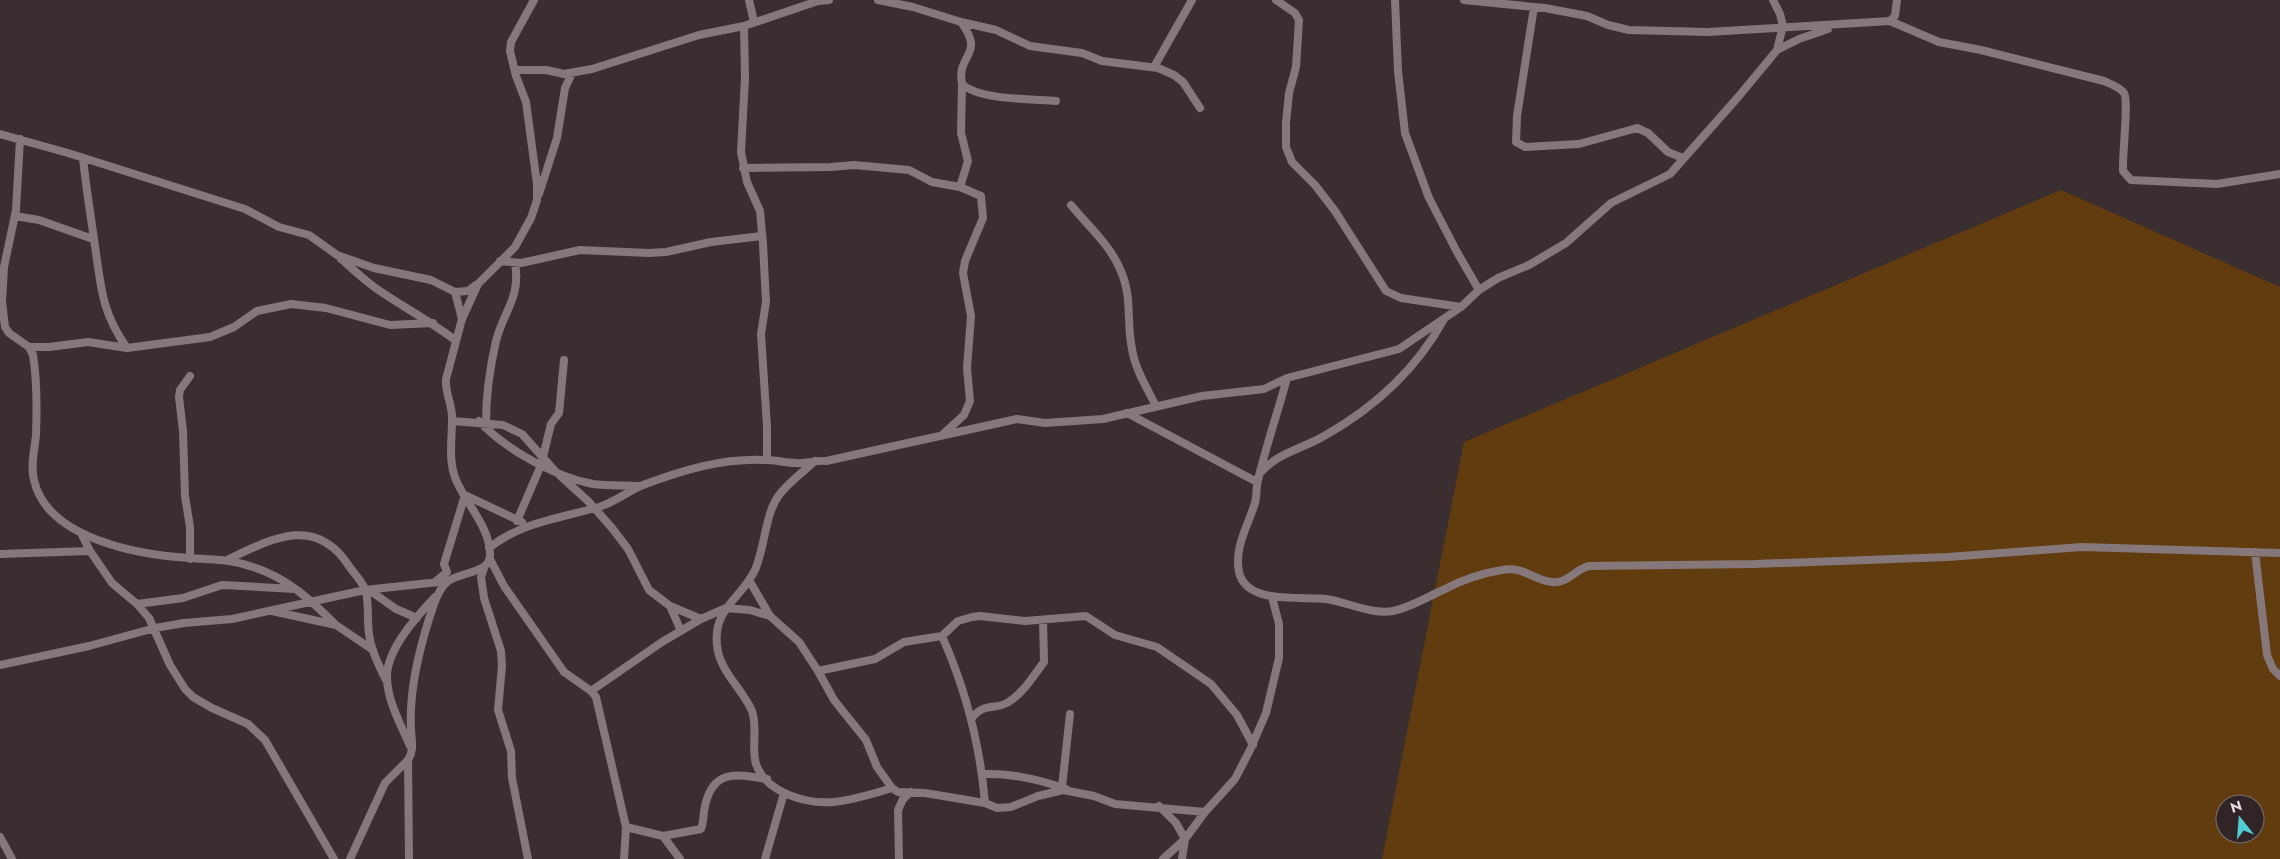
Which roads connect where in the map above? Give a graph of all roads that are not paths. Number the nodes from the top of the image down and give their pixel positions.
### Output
1 (534, 0) edge
2 (749, 0) edge
3 (829, 0) edge
4 (878, 0) edge
5 (1192, 0) edge
6 (1276, 0) edge
7 (1395, 0) edge
8 (1464, 0) edge
9 (1773, 0) edge
10 (1897, 0) edge
11 (1534, 7) junction
12 (1890, 21) junction
13 (754, 22) junction
14 (961, 22) junction
15 (744, 26) junction
16 (1783, 26) junction
17 (1837, 26) junction
18 (1777, 50) junction
19 (1154, 67) junction
20 (515, 70) junction
21 (572, 73) junction
22 (962, 84) junction
23 (1056, 101) dead end
24 (1200, 108) dead end
25 (0, 134) edge
26 (20, 140) junction
27 (83, 158) junction
28 (1683, 158) junction
29 (743, 168) junction
30 (2280, 174) edge
31 (960, 187) junction
32 (537, 200) junction
33 (1071, 205) dead end
34 (15, 216) junction
35 (762, 236) junction
36 (90, 238) dead end
37 (337, 255) junction
38 (500, 261) junction
39 (515, 263) junction
40 (478, 284) junction
41 (1479, 290) junction
42 (455, 292) junction
43 (1461, 307) junction
44 (1446, 318) junction
45 (462, 319) junction
46 (433, 323) junction
47 (455, 340) junction
48 (29, 347) junction
49 (127, 348) junction
50 (564, 360) dead end
51 (190, 376) dead end
52 (1287, 378) junction
53 (1156, 406) junction
54 (1126, 413) junction
55 (452, 421) junction
56 (482, 422) junction
57 (941, 436) junction
58 (767, 460) junction
59 (817, 460) junction
60 (542, 461) junction
61 (555, 471) junction
62 (1260, 473) junction
63 (1257, 482) junction
64 (640, 486) junction
65 (465, 495) junction
66 (594, 508) junction
67 (517, 521) junction
68 (530, 525) junction
69 (80, 533) junction
70 (489, 548) junction
71 (90, 551) junction
72 (2255, 552) junction
73 (2280, 553) edge
74 (0, 554) edge
75 (190, 558) junction
76 (490, 559) junction
77 (229, 560) junction
78 (484, 568) junction
79 (749, 580) junction
80 (448, 581) junction
81 (436, 582) junction
82 (295, 590) junction
83 (367, 590) junction
84 (439, 593) junction
85 (1272, 597) junction
86 (312, 602) junction
87 (137, 604) junction
88 (670, 606) junction
89 (726, 608) junction
90 (270, 611) junction
91 (770, 616) junction
92 (418, 618) junction
93 (701, 619) junction
94 (1043, 620) junction
95 (336, 625) junction
96 (155, 628) junction
97 (681, 632) junction
98 (942, 636) junction
99 (373, 650) junction
100 (0, 666) edge
101 (818, 672) junction
102 (2280, 676) edge
103 (386, 680) junction
104 (591, 691) junction
105 (1070, 714) dead end
106 (972, 718) junction
107 (1253, 744) junction
108 (413, 752) junction
109 (408, 760) junction
110 (983, 774) junction
111 (766, 779) junction
112 (1062, 787) junction
113 (892, 788) junction
114 (1073, 791) junction
115 (911, 792) junction
116 (784, 793) junction
117 (985, 803) junction
118 (1159, 806) junction
119 (1205, 812) junction
120 (626, 827) junction
121 (664, 836) junction
122 (0, 837) edge
123 (1185, 839) junction
124 (12, 859) edge
125 (334, 859) edge
126 (350, 859) edge
127 (409, 859) edge
128 (528, 859) edge
129 (624, 859) edge
130 (680, 859) edge
131 (765, 859) edge
132 (899, 859) edge
133 (1163, 859) edge
134 (1182, 859) edge

1 - 20 street
2 - 13 street
3 - 13 street
4 - 14 street
5 - 19 street
6 - 43 street
7 - 41 street
8 - 11 street
9 - 16 street
10 - 12 street
11 - 16 street
11 - 28 street
12 - 17 street
12 - 30 street
13 - 15 street
14 - 19 street
14 - 22 street
15 - 21 street
15 - 29 street
16 - 17 street
16 - 18 street
17 - 18 street
18 - 28 street
19 - 24 street
20 - 21 street
20 - 32 street
21 - 32 street
22 - 23 street
22 - 31 street
25 - 26 street
26 - 27 street
26 - 34 street
27 - 37 street
27 - 49 street
28 - 41 street
29 - 31 street
29 - 35 street
31 - 57 street
32 - 38 street
33 - 53 street
34 - 36 street
34 - 48 street
35 - 39 street
35 - 58 street
37 - 42 street
37 - 46 street
38 - 39 street
38 - 40 street
39 - 56 street
40 - 42 street
40 - 45 street
41 - 43 street
42 - 45 street
43 - 44 street
44 - 52 street
44 - 62 street
45 - 47 street
46 - 47 street
46 - 49 street
47 - 55 street
48 - 49 street
48 - 69 street
50 - 60 street
51 - 75 street
52 - 53 street
52 - 62 street
53 - 54 street
54 - 57 street
54 - 63 street
55 - 56 street
55 - 65 street
56 - 60 street
56 - 60 street
57 - 59 street
58 - 59 street
58 - 64 street
59 - 79 street
60 - 61 street
60 - 67 street
61 - 64 street
61 - 66 street
62 - 63 street
63 - 85 street
64 - 66 street
65 - 67 street
65 - 70 street
65 - 81 street
66 - 68 street
66 - 88 street
67 - 68 street
68 - 70 street
69 - 71 street
69 - 75 street
70 - 76 street
71 - 74 street
71 - 87 street
72 - 73 street
72 - 85 street
72 - 102 street
75 - 77 street
76 - 78 street
76 - 104 street
77 - 82 street
77 - 83 street
78 - 80 street
78 - 128 street
79 - 89 street
79 - 91 street
80 - 81 street
80 - 84 street
81 - 83 street
82 - 86 street
82 - 87 street
83 - 86 street
83 - 92 street
83 - 99 street
84 - 92 street
84 - 108 street
85 - 107 street
86 - 90 street
86 - 95 street
87 - 96 street
88 - 93 street
88 - 97 street
89 - 91 street
89 - 93 street
89 - 111 street
90 - 95 street
90 - 96 street
91 - 101 street
92 - 103 street
93 - 97 street
94 - 98 street
94 - 106 street
94 - 107 street
95 - 99 street
96 - 100 street
96 - 125 street
97 - 104 street
98 - 101 street
98 - 106 street
99 - 103 street
101 - 113 street
103 - 108 street
104 - 120 street
105 - 112 street
106 - 110 street
107 - 119 street
108 - 109 street
109 - 126 street
109 - 127 street
110 - 112 street
110 - 117 street
111 - 116 street
111 - 121 street
112 - 114 street
113 - 115 street
113 - 116 street
114 - 117 street
114 - 118 street
115 - 117 street
115 - 132 street
116 - 131 street
118 - 119 street
118 - 123 street
119 - 123 street
120 - 121 street
120 - 129 street
121 - 130 street
122 - 124 street
123 - 133 street
123 - 134 street

